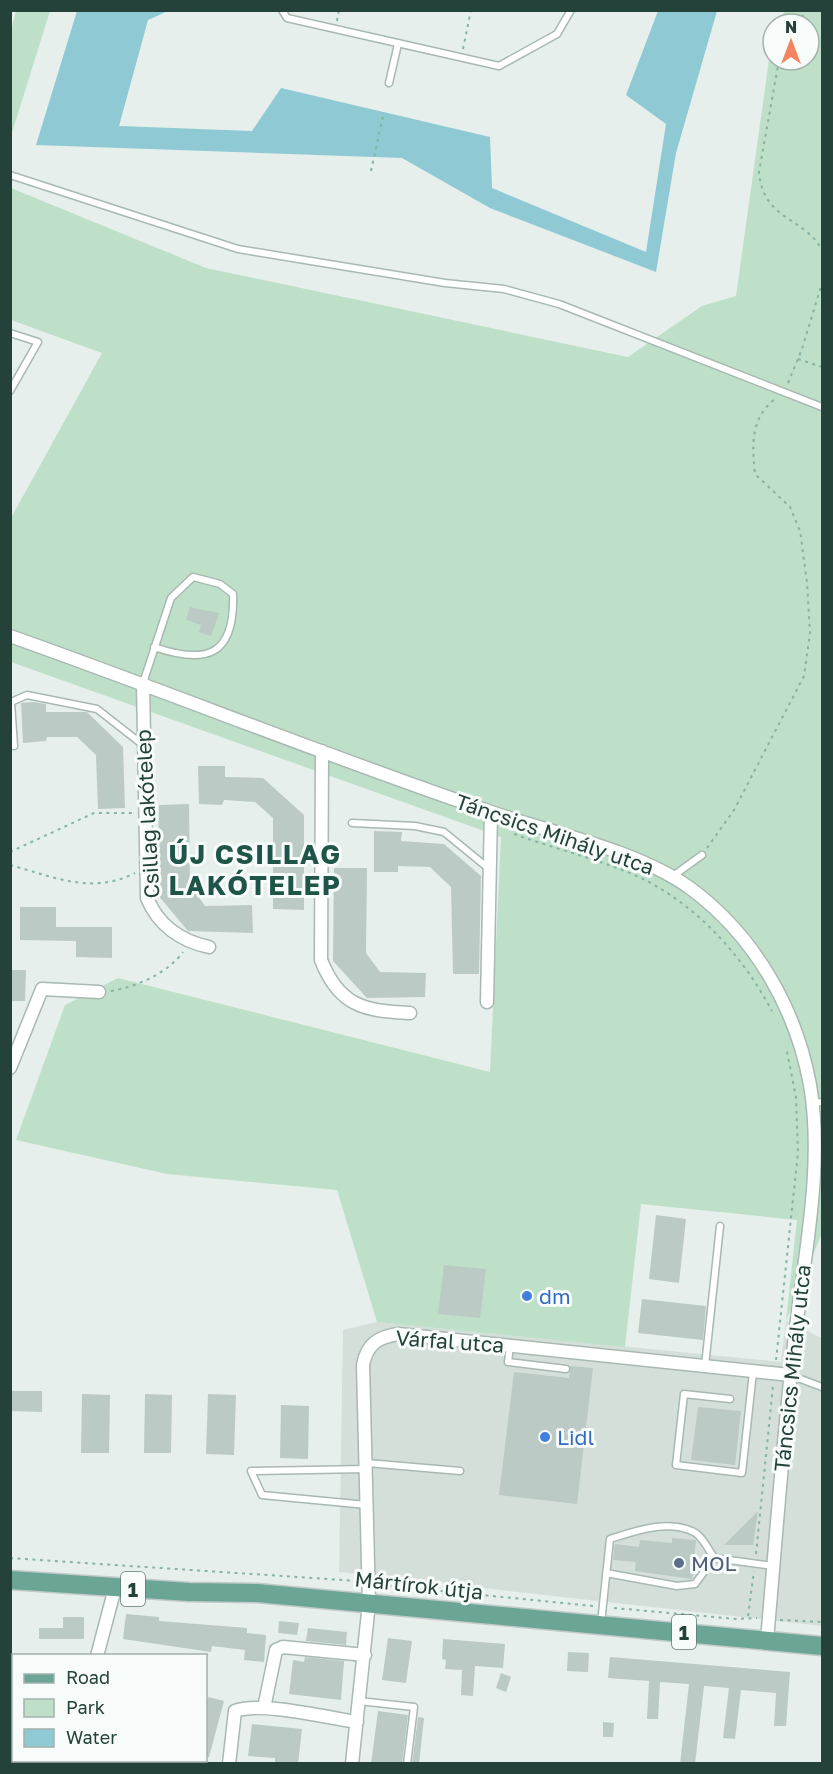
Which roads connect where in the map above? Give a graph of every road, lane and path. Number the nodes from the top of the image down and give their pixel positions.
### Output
1 (282, 10) edge
2 (471, 10) edge
3 (571, 10) edge
4 (398, 44) junction
5 (462, 58) junction
6 (777, 72) edge
7 (389, 83) dead end
8 (383, 116) dead end
9 (371, 171) dead end
10 (10, 174) edge
11 (822, 250) edge
12 (822, 283) edge
13 (10, 333) edge
14 (798, 359) junction
15 (822, 367) edge
16 (10, 391) edge
17 (784, 392) junction
18 (822, 406) edge
19 (10, 636) edge
20 (154, 647) junction
21 (142, 683) junction
22 (14, 746) dead end
23 (143, 746) junction
24 (322, 751) junction
25 (491, 812) junction
26 (144, 813) junction
27 (352, 823) dead end
28 (490, 825) junction
29 (10, 852) edge
30 (702, 855) joint
31 (10, 865) edge
32 (146, 868) junction
33 (489, 868) junction
34 (673, 877) junction
35 (190, 943) junction
36 (209, 947) dead end
37 (99, 992) joint
38 (487, 1002) dead end
39 (410, 1013) dead end
40 (774, 1015) dead end
41 (784, 1042) dead end
42 (10, 1068) edge
43 (817, 1102) edge
44 (720, 1226) dead end
45 (510, 1345) junction
46 (705, 1366) junction
47 (566, 1369) dead end
48 (753, 1371) junction
49 (775, 1373) junction
50 (790, 1375) junction
51 (822, 1387) edge
52 (730, 1399) dead end
53 (367, 1466) junction
54 (460, 1472) dead end
55 (368, 1505) junction
56 (10, 1558) edge
57 (714, 1558) junction
58 (755, 1564) junction
59 (773, 1566) junction
60 (606, 1573) junction
61 (10, 1580) edge
62 (351, 1581) dead end
63 (392, 1586) dead end
64 (115, 1588) junction
65 (369, 1603) junction
66 (602, 1616) junction
67 (748, 1616) junction
68 (769, 1620) junction
69 (822, 1622) edge
70 (767, 1640) junction
71 (822, 1646) edge
72 (98, 1654) edge
73 (365, 1655) junction
74 (359, 1701) junction
75 (264, 1708) junction
76 (357, 1722) junction
77 (229, 1764) edge
78 (352, 1764) edge
79 (407, 1764) edge

1 - 4 lane
2 - 5 path
3 - 5 lane
4 - 5 lane
4 - 7 lane
6 - 11 path
8 - 9 path
10 - 17 lane
12 - 14 path
13 - 16 lane
14 - 15 path
14 - 17 path
17 - 18 lane
17 - 30 path
19 - 21 street, Táncsics Mihály utca
20 - 20 lane
20 - 21 lane
21 - 23 street, Csillag lakótelep
21 - 24 street, Táncsics Mihály utca
22 - 23 lane
23 - 26 street, Csillag lakótelep
24 - 25 street, Táncsics Mihály utca
24 - 39 street
25 - 28 street
25 - 34 street, Táncsics Mihály utca
26 - 29 path
26 - 32 street, Csillag lakótelep
27 - 33 lane
28 - 33 street
28 - 40 path
30 - 34 lane
31 - 32 path
32 - 35 street, Csillag lakótelep
33 - 38 street
34 - 43 street, Táncsics Mihály utca
35 - 36 street, Csillag lakótelep
35 - 37 path
37 - 42 street
41 - 49 path
43 - 50 street, Táncsics Mihály utca
44 - 46 lane
45 - 46 street, Várfal utca
45 - 47 lane
45 - 53 street, Várfal utca
46 - 48 street, Várfal utca
48 - 49 street, Várfal utca
48 - 52 lane
49 - 50 street, Várfal utca
49 - 58 path
50 - 51 lane
50 - 59 street, Táncsics Mihály utca
53 - 54 lane
53 - 55 street, Várfal utca
53 - 55 lane
55 - 65 street, Várfal utca
56 - 62 path
57 - 58 lane
57 - 60 lane
57 - 60 lane
58 - 59 lane
58 - 67 path
59 - 68 street, Táncsics Mihály utca
60 - 66 lane
61 - 64 main road, Mártírok útja / 1
63 - 66 path
64 - 65 main road, Mártírok útja / 1
64 - 72 street
65 - 66 main road, Mártírok útja / 1
65 - 73 street, Várfal utca
66 - 67 path
66 - 70 main road, Mártírok útja / 1
67 - 68 path
68 - 69 path
68 - 70 street, Táncsics Mihály utca
70 - 71 main road, Mártírok útja / 1
73 - 74 street, Várfal utca
73 - 75 street
74 - 76 street, Várfal utca
74 - 79 lane
75 - 76 street
75 - 77 street
76 - 78 street, Várfal utca

